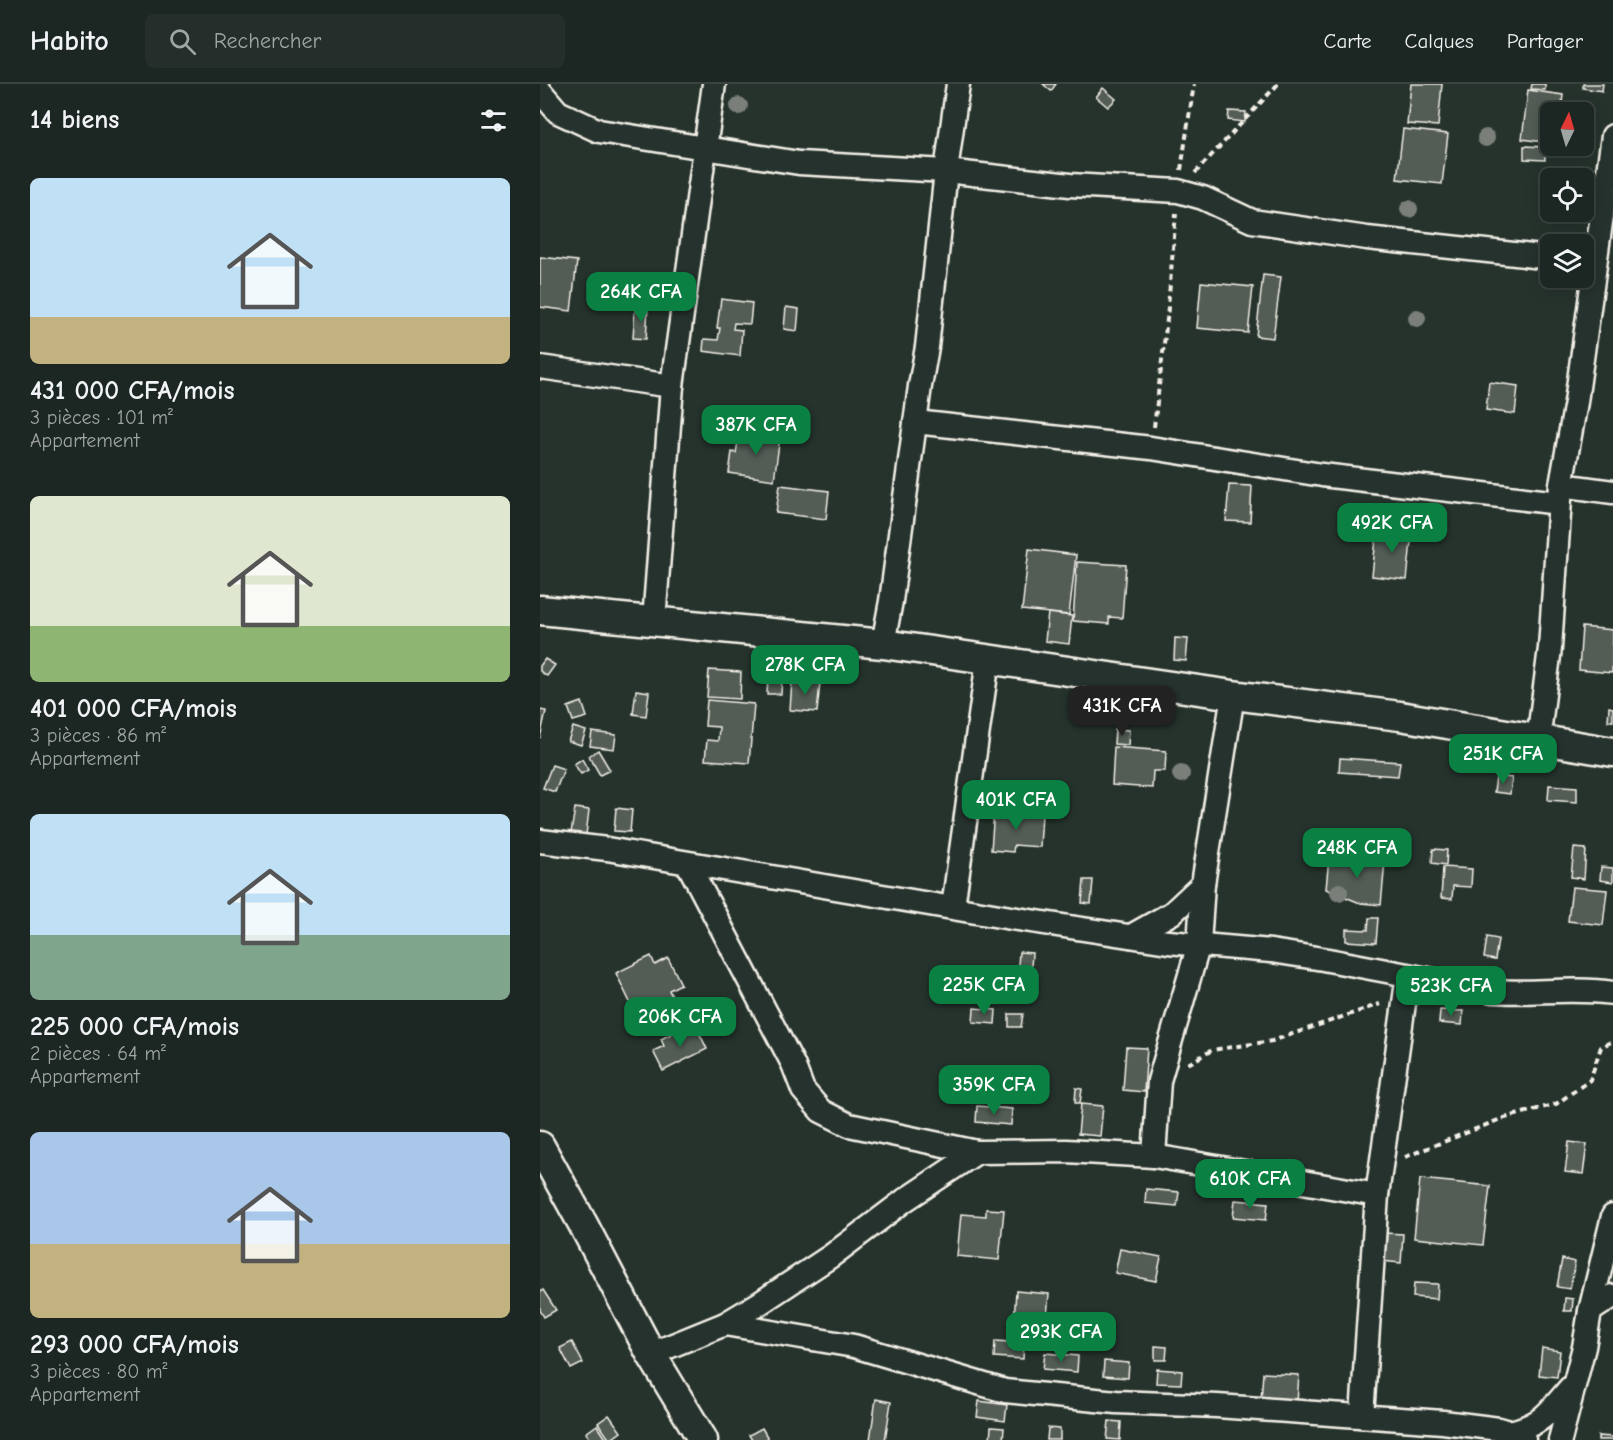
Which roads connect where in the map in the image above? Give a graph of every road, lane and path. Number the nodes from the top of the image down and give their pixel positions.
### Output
1 (714, 84) edge
2 (958, 84) edge
3 (1194, 84) edge
4 (1278, 84) edge
5 (540, 91) edge
6 (1613, 136) edge
7 (706, 147) junction
8 (946, 171) junction
9 (1178, 190) junction
10 (1606, 228) edge
11 (1594, 253) edge
12 (1540, 257) edge
13 (1587, 288) edge
14 (540, 367) edge
15 (672, 386) junction
16 (915, 422) junction
17 (1151, 448) junction
18 (1613, 492) edge
19 (1560, 494) junction
20 (540, 610) edge
21 (654, 621) junction
22 (882, 644) junction
23 (988, 660) junction
24 (1233, 695) junction
25 (1538, 741) junction
26 (1613, 752) edge
27 (540, 841) edge
28 (688, 864) junction
29 (1203, 884) junction
30 (953, 907) junction
31 (1131, 936) junction
32 (1199, 944) junction
33 (1406, 986) junction
34 (1613, 993) edge
35 (1613, 1041) edge
36 (1159, 1081) junction
37 (540, 1146) edge
38 (977, 1152) junction
39 (1154, 1156) junction
40 (1382, 1166) junction
41 (1377, 1195) junction
42 (1613, 1220) edge
43 (1613, 1296) edge
44 (1590, 1311) junction
45 (725, 1324) junction
46 (651, 1354) junction
47 (1574, 1384) junction
48 (1362, 1416) junction
49 (1517, 1436) edge
50 (703, 1440) edge
51 (1560, 1440) edge

1 - 7 street
2 - 8 street
3 - 9 path
4 - 9 path
5 - 7 street
6 - 10 street
7 - 8 street
7 - 15 street
8 - 9 street
8 - 16 street
9 - 12 street
9 - 17 path
10 - 11 street
13 - 19 street
14 - 15 street
15 - 21 street
16 - 17 street
16 - 22 street
17 - 19 street
18 - 19 street
19 - 25 street
20 - 21 street
21 - 22 street
22 - 23 street
23 - 24 street
23 - 30 street
24 - 25 street
24 - 29 street
25 - 26 street
27 - 28 street
28 - 30 street
28 - 38 street
29 - 31 street
29 - 32 street
30 - 31 street
31 - 32 street
32 - 33 street
32 - 36 street
33 - 34 street
33 - 36 path
33 - 40 street
35 - 40 path
36 - 39 street
37 - 46 street
38 - 39 street
38 - 45 street
39 - 41 street
40 - 41 street
41 - 48 street
42 - 44 street
43 - 44 street
44 - 47 street
45 - 46 street
45 - 48 street
46 - 50 street
47 - 49 street
47 - 51 street
48 - 49 street

